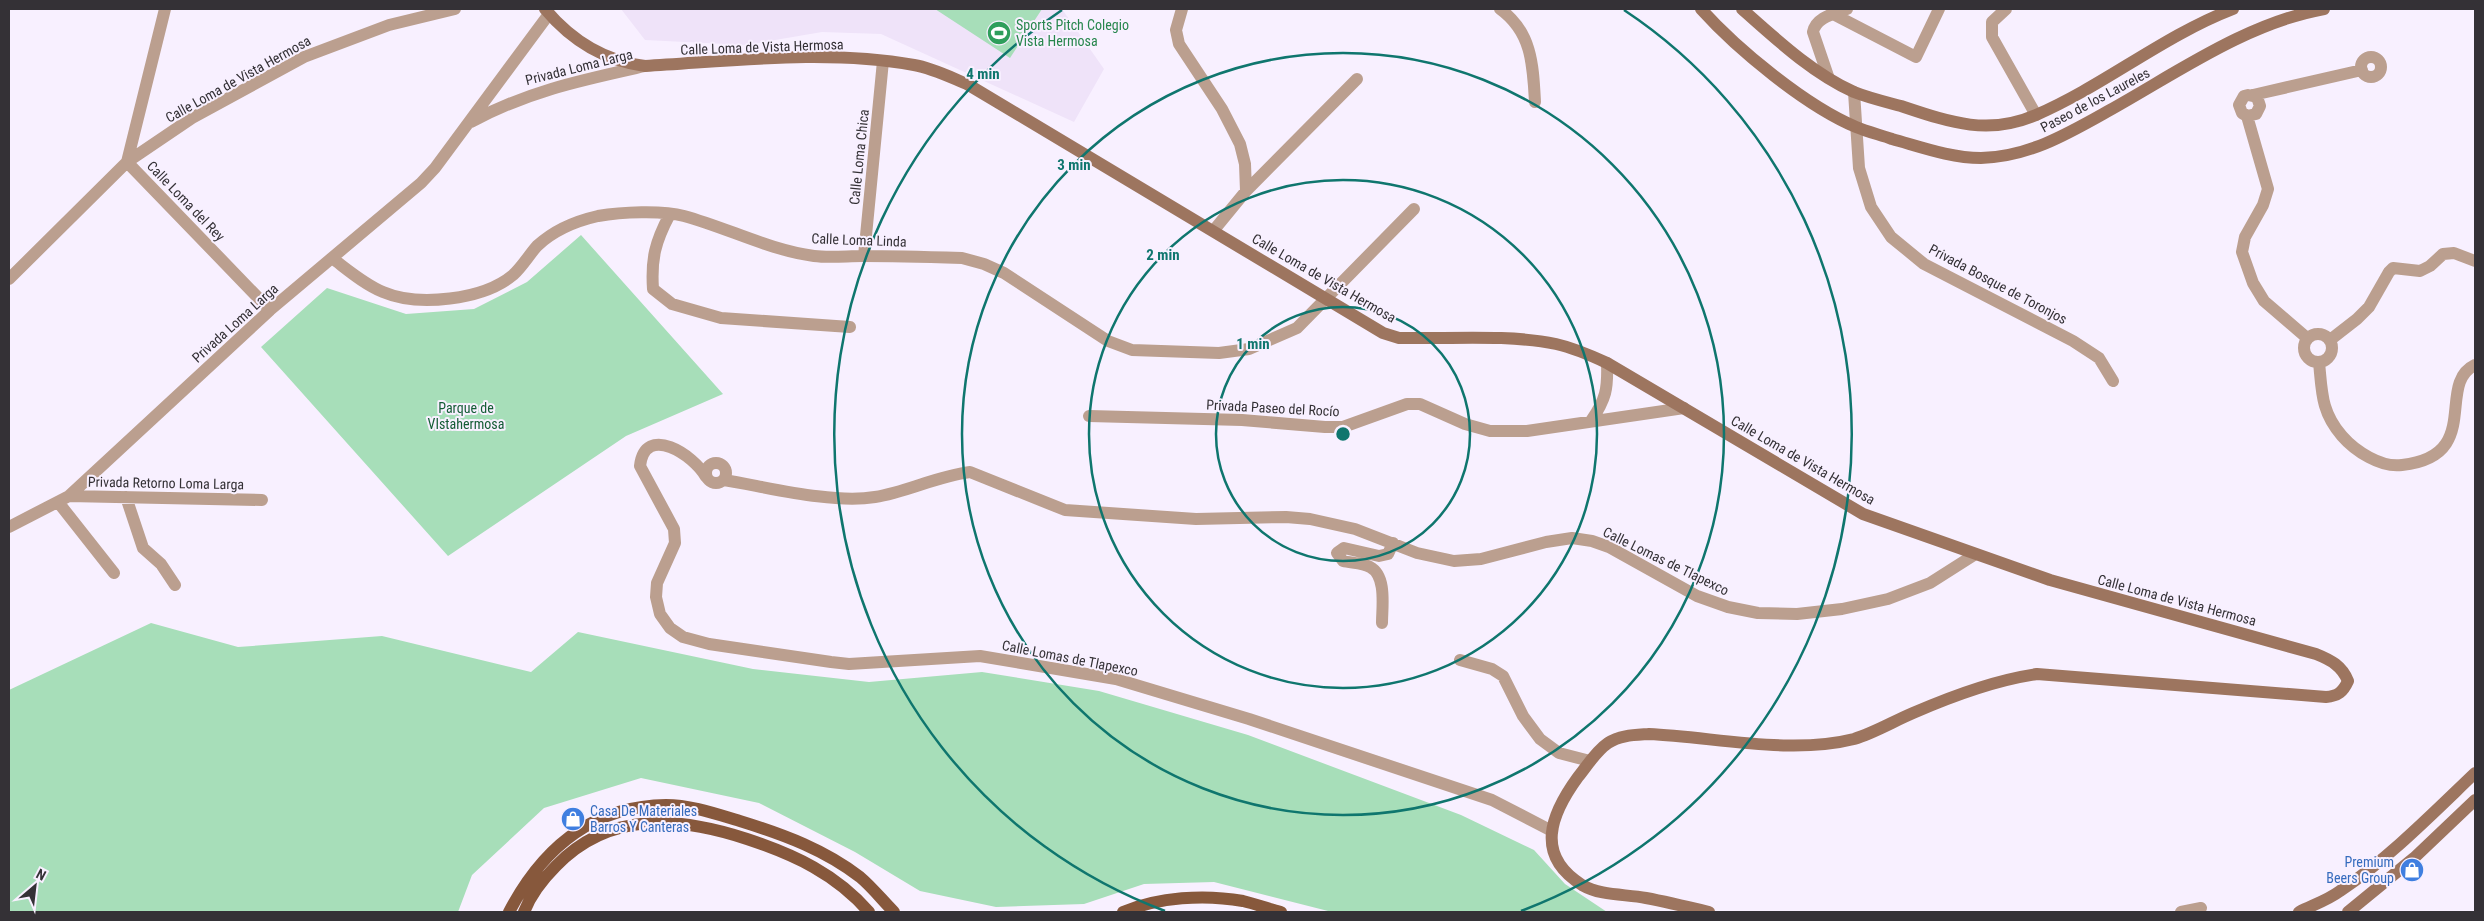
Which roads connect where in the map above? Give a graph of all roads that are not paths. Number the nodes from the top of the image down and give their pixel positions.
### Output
1 (165, 9) edge
2 (455, 9) edge
3 (1182, 9) edge
4 (1500, 9) edge
5 (1701, 9) edge
6 (1742, 9) edge
7 (1847, 9) edge
8 (1939, 9) edge
9 (1988, 9) edge
10 (2006, 9) edge
11 (2233, 9) edge
12 (2324, 9) edge
13 (547, 11) edge
14 (1833, 14) junction
15 (1992, 22) junction
16 (883, 61) junction
17 (645, 66) junction
18 (2362, 70) dead end
19 (1828, 76) junction
20 (1358, 78) dead end
21 (1854, 92) junction
22 (1535, 102) dead end
23 (2036, 115) junction
24 (467, 125) junction
25 (1856, 127) junction
26 (127, 162) junction
27 (1246, 190) junction
28 (1414, 209) dead end
29 (670, 214) junction
30 (1214, 230) junction
31 (864, 256) junction
32 (332, 258) junction
33 (2475, 261) edge
34 (9, 279) edge
35 (1326, 299) junction
36 (270, 310) junction
37 (850, 327) dead end
38 (2307, 338) junction
39 (2330, 340) junction
40 (2319, 362) junction
41 (1607, 363) junction
42 (2475, 365) edge
43 (2113, 381) dead end
44 (1684, 408) junction
45 (1089, 416) dead end
46 (1591, 421) junction
47 (126, 497) junction
48 (63, 499) junction
49 (262, 500) dead end
50 (9, 527) edge
51 (1392, 544) junction
52 (1974, 555) junction
53 (114, 573) dead end
54 (175, 585) dead end
55 (1382, 623) dead end
56 (1460, 660) dead end
57 (1590, 761) junction
58 (2475, 773) edge
59 (2475, 800) edge
60 (1550, 830) junction
61 (2364, 873) junction
62 (2378, 888) junction
63 (2201, 908) dead end
64 (509, 912) edge
65 (524, 912) edge
66 (869, 912) edge
67 (894, 912) edge
68 (1123, 912) edge
69 (1281, 912) edge
70 (1709, 912) edge
71 (2181, 912) edge
72 (2299, 912) edge
73 (2348, 912) edge

1 - 26 street, Calle Loma del Rey
2 - 26 street, Calle Loma de Vista Hermosa
3 - 27 street
4 - 22 street
5 - 25 street, Paseo de los Laureles
6 - 19 street, Paseo de los Laureles
7 - 14 street
8 - 14 street
9 - 15 street
10 - 15 street
11 - 23 street, Paseo de los Laureles
12 - 25 street, Paseo de los Laureles
13 - 17 street, Calle Loma de Vista Hermosa
13 - 24 street, Privada Loma Larga
14 - 19 street
15 - 23 street
16 - 17 street, Calle Loma de Vista Hermosa
16 - 30 street, Calle Loma de Vista Hermosa
16 - 31 street, Calle Loma Chica
17 - 24 street, Privada Loma Larga
18 - 38 street
19 - 21 street, Paseo de los Laureles
20 - 27 street
21 - 23 street, Paseo de los Laureles
21 - 25 street, Privada Bosque de Toronjos
24 - 32 street, Privada Loma Larga
25 - 43 street, Privada Bosque de Toronjos
26 - 34 street, Calle Loma de Vista Hermosa
26 - 36 street, Calle Loma del Rey
27 - 30 street
28 - 35 street, Calle Loma Linda
29 - 31 street, Calle Loma Linda
29 - 32 street, Calle Loma Linda
29 - 37 street
30 - 35 street, Calle Loma de Vista Hermosa
31 - 35 street, Calle Loma Linda
32 - 36 street, Privada Loma Larga
33 - 39 street
35 - 41 street, Calle Loma de Vista Hermosa
36 - 48 street, Privada Loma Larga
38 - 39 street
38 - 40 street
39 - 40 street
40 - 42 street
41 - 44 street, Calle Loma de Vista Hermosa
41 - 46 street
44 - 46 street, Privada Paseo del Rocío
44 - 52 street, Calle Loma de Vista Hermosa
45 - 46 street, Privada Paseo del Rocío
47 - 48 street, Privada Retorno Loma Larga
47 - 49 street, Privada Retorno Loma Larga
47 - 54 street
48 - 50 street, Privada Loma Larga
48 - 53 street
51 - 52 street, Calle Lomas de Tlapexco
51 - 55 street
51 - 60 street, Calle Lomas de Tlapexco
52 - 57 street, Calle Loma de Vista Hermosa
56 - 57 street
57 - 60 street, Calle Loma de Vista Hermosa
58 - 61 street
59 - 62 street
60 - 70 street
61 - 62 street
61 - 72 street
62 - 73 street
63 - 71 street
64 - 67 main road
65 - 66 main road
68 - 69 main road

